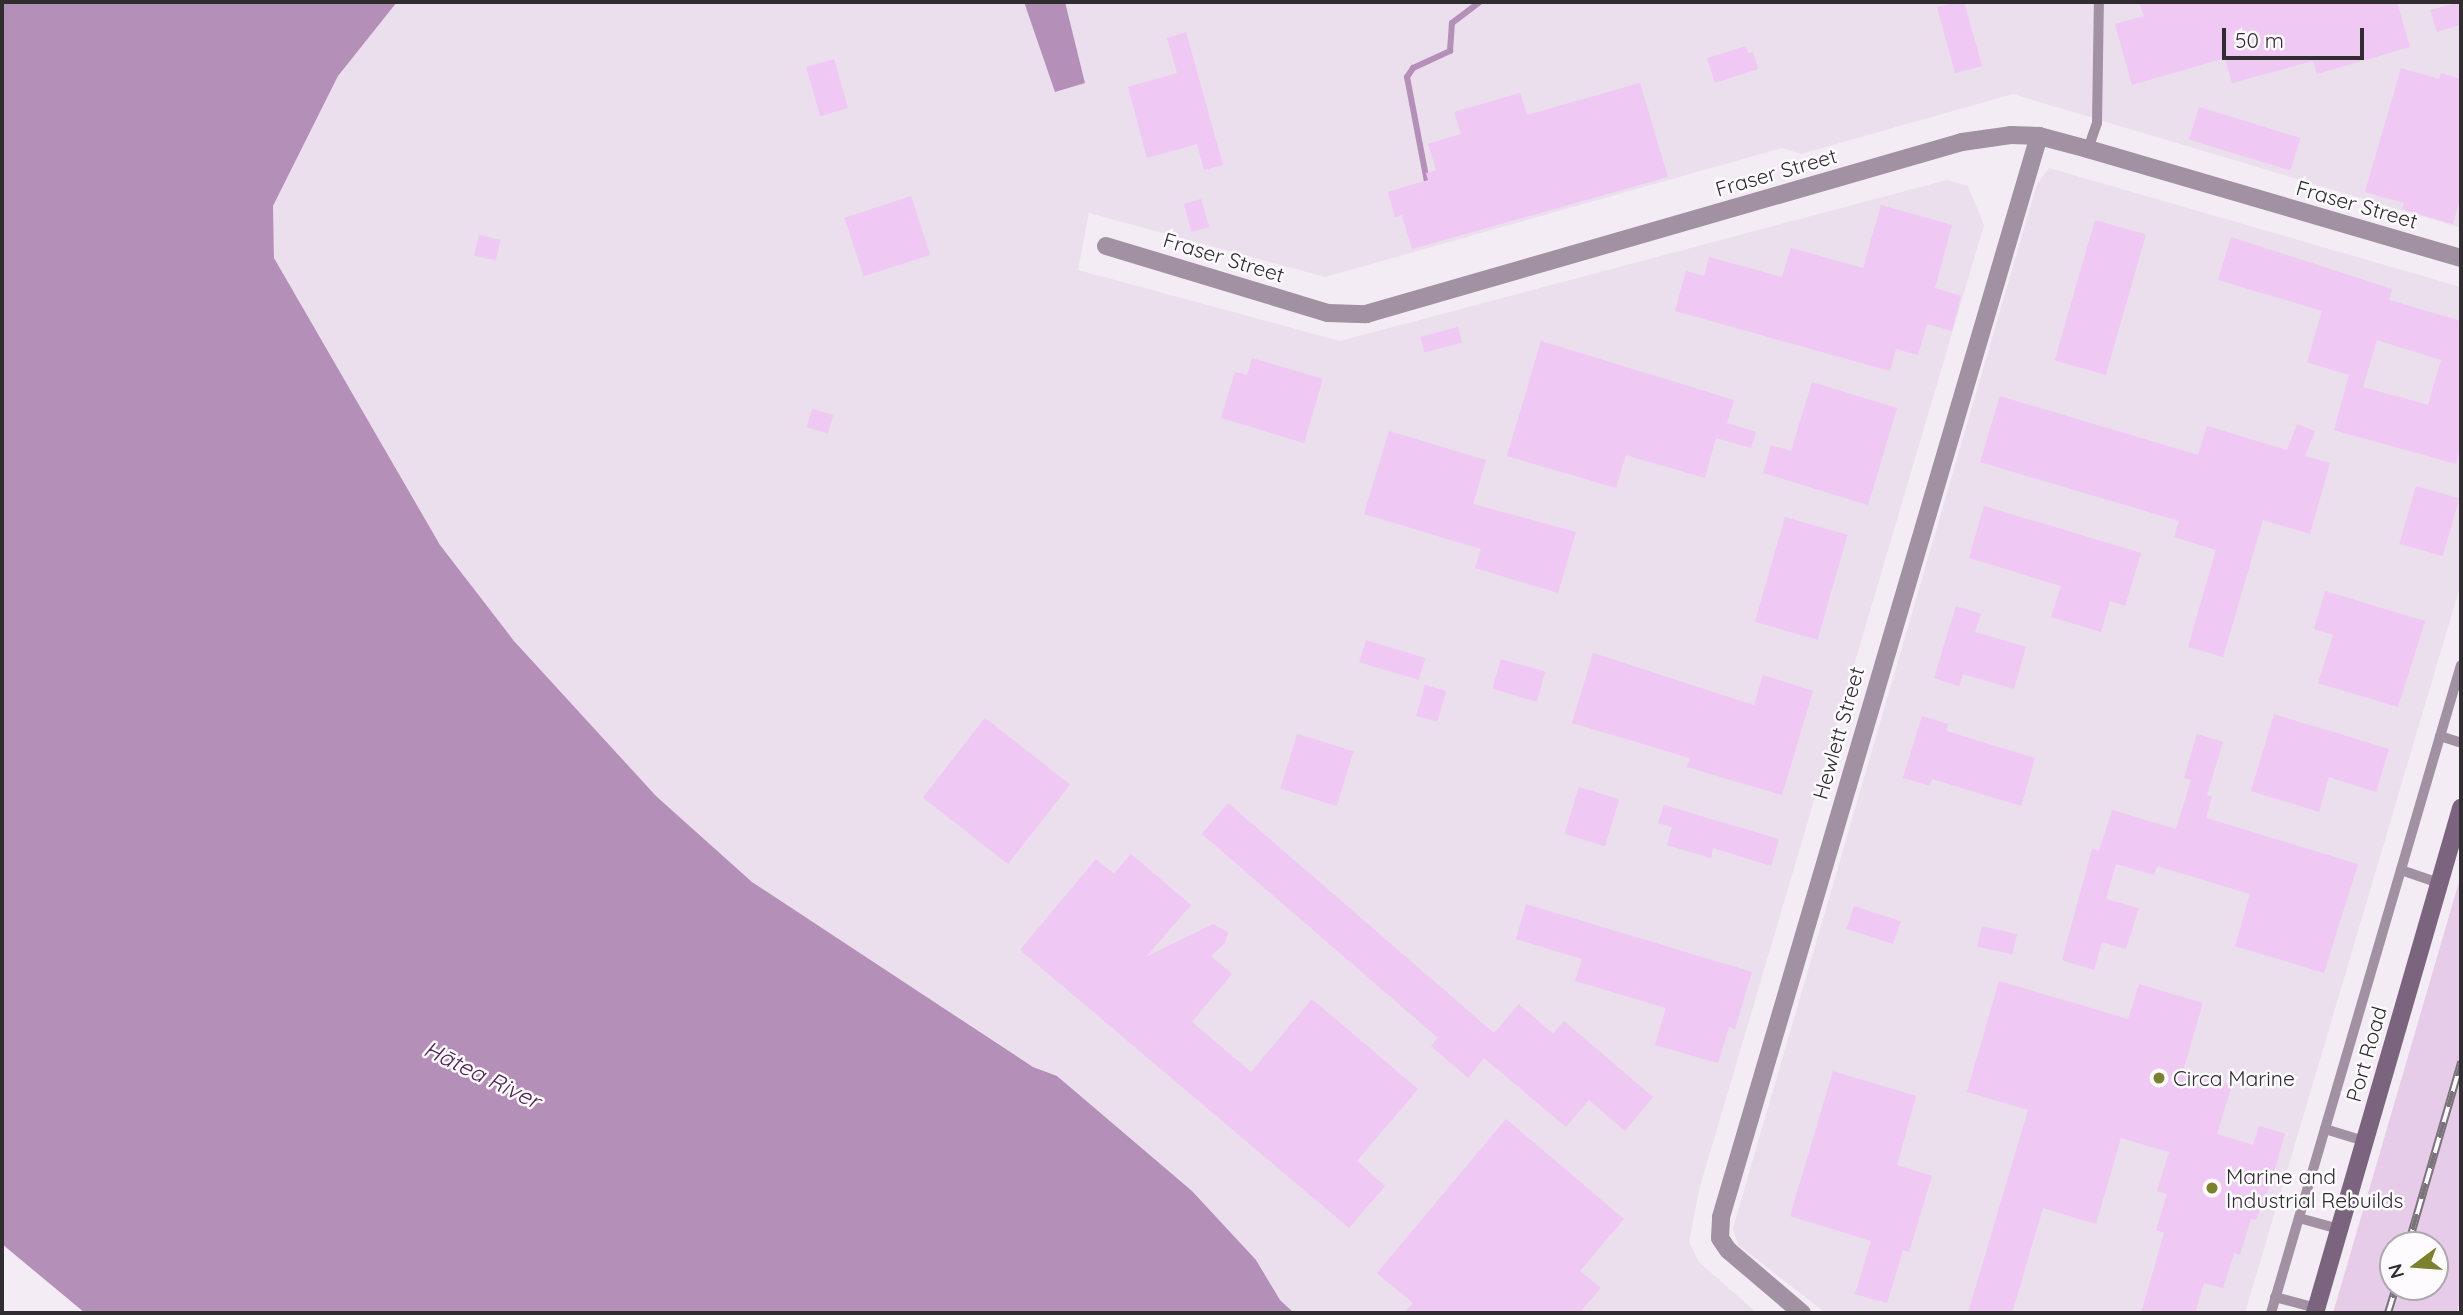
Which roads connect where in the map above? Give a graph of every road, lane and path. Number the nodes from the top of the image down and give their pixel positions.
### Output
1 (2099, 2) edge
2 (2039, 136) junction
3 (2088, 149) junction
4 (1106, 246) dead end
5 (2461, 258) edge
6 (2461, 666) edge
7 (2441, 736) junction
8 (2461, 743) edge
9 (2461, 808) edge
10 (2401, 870) junction
11 (2439, 883) junction
12 (2325, 1129) junction
13 (2364, 1141) junction
14 (2298, 1218) junction
15 (2339, 1229) junction
16 (2275, 1297) junction
17 (2316, 1311) edge
18 (1802, 1313) edge
19 (2270, 1313) edge

1 - 3 lane
2 - 3 street, Fraser Street
2 - 4 street, Fraser Street
2 - 18 street, Hewlett Street
3 - 5 street, Fraser Street
6 - 7 lane
7 - 8 lane
7 - 10 lane
9 - 11 main road, Port Road
10 - 11 lane
10 - 12 lane
11 - 13 main road, Port Road
12 - 13 lane
12 - 14 lane
13 - 15 main road, Port Road
14 - 15 lane
14 - 16 lane
15 - 17 main road, Port Road
16 - 17 lane
16 - 19 lane

